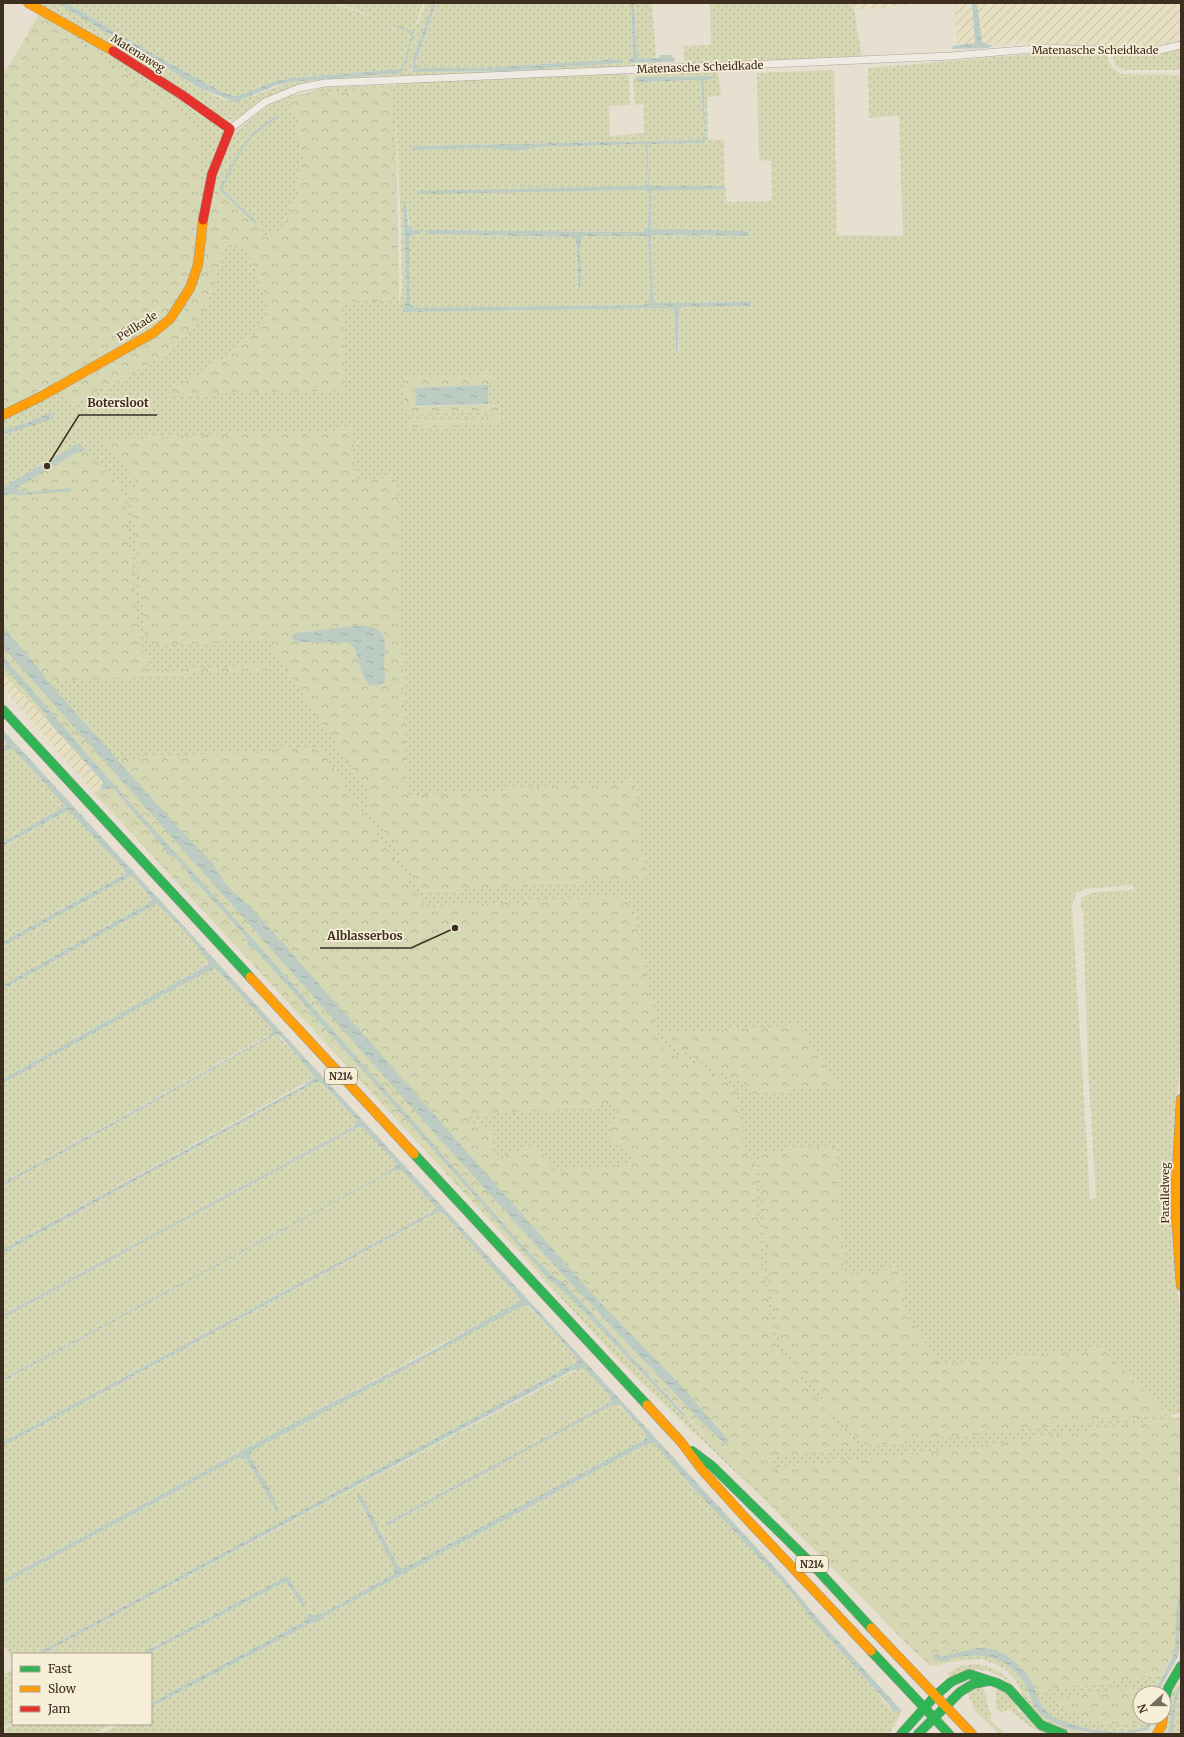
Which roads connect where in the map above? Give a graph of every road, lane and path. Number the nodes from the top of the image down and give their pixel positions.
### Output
1 (28, 3) edge
2 (1181, 45) edge
3 (230, 130) junction
4 (3, 415) edge
5 (3, 710) edge
6 (1181, 1099) edge
7 (1181, 1286) edge
8 (681, 1442) junction
9 (1181, 1666) edge
10 (990, 1680) junction
11 (1170, 1685) edge
12 (935, 1696) junction
13 (924, 1708) junction
14 (946, 1708) junction
15 (934, 1719) junction
16 (1162, 1725) edge
17 (901, 1734) edge
18 (918, 1734) edge
19 (949, 1734) edge
20 (972, 1734) edge
21 (1063, 1734) edge
22 (1157, 1734) edge

1 - 3 main road, Matenaweg
2 - 3 street, Matenasche Scheidkade
3 - 4 main road, Peilkade
5 - 8 main road, N214
6 - 7 main road, Parallelweg
8 - 12 main road, N214
8 - 13 main road, N214
9 - 11 main road
10 - 12 main road
10 - 14 main road
10 - 21 main road
12 - 13 main road
12 - 14 main road, N214
13 - 15 main road, N214
13 - 17 main road
14 - 15 main road
14 - 20 main road, N214
15 - 18 main road
15 - 19 main road, N214
16 - 22 main road

